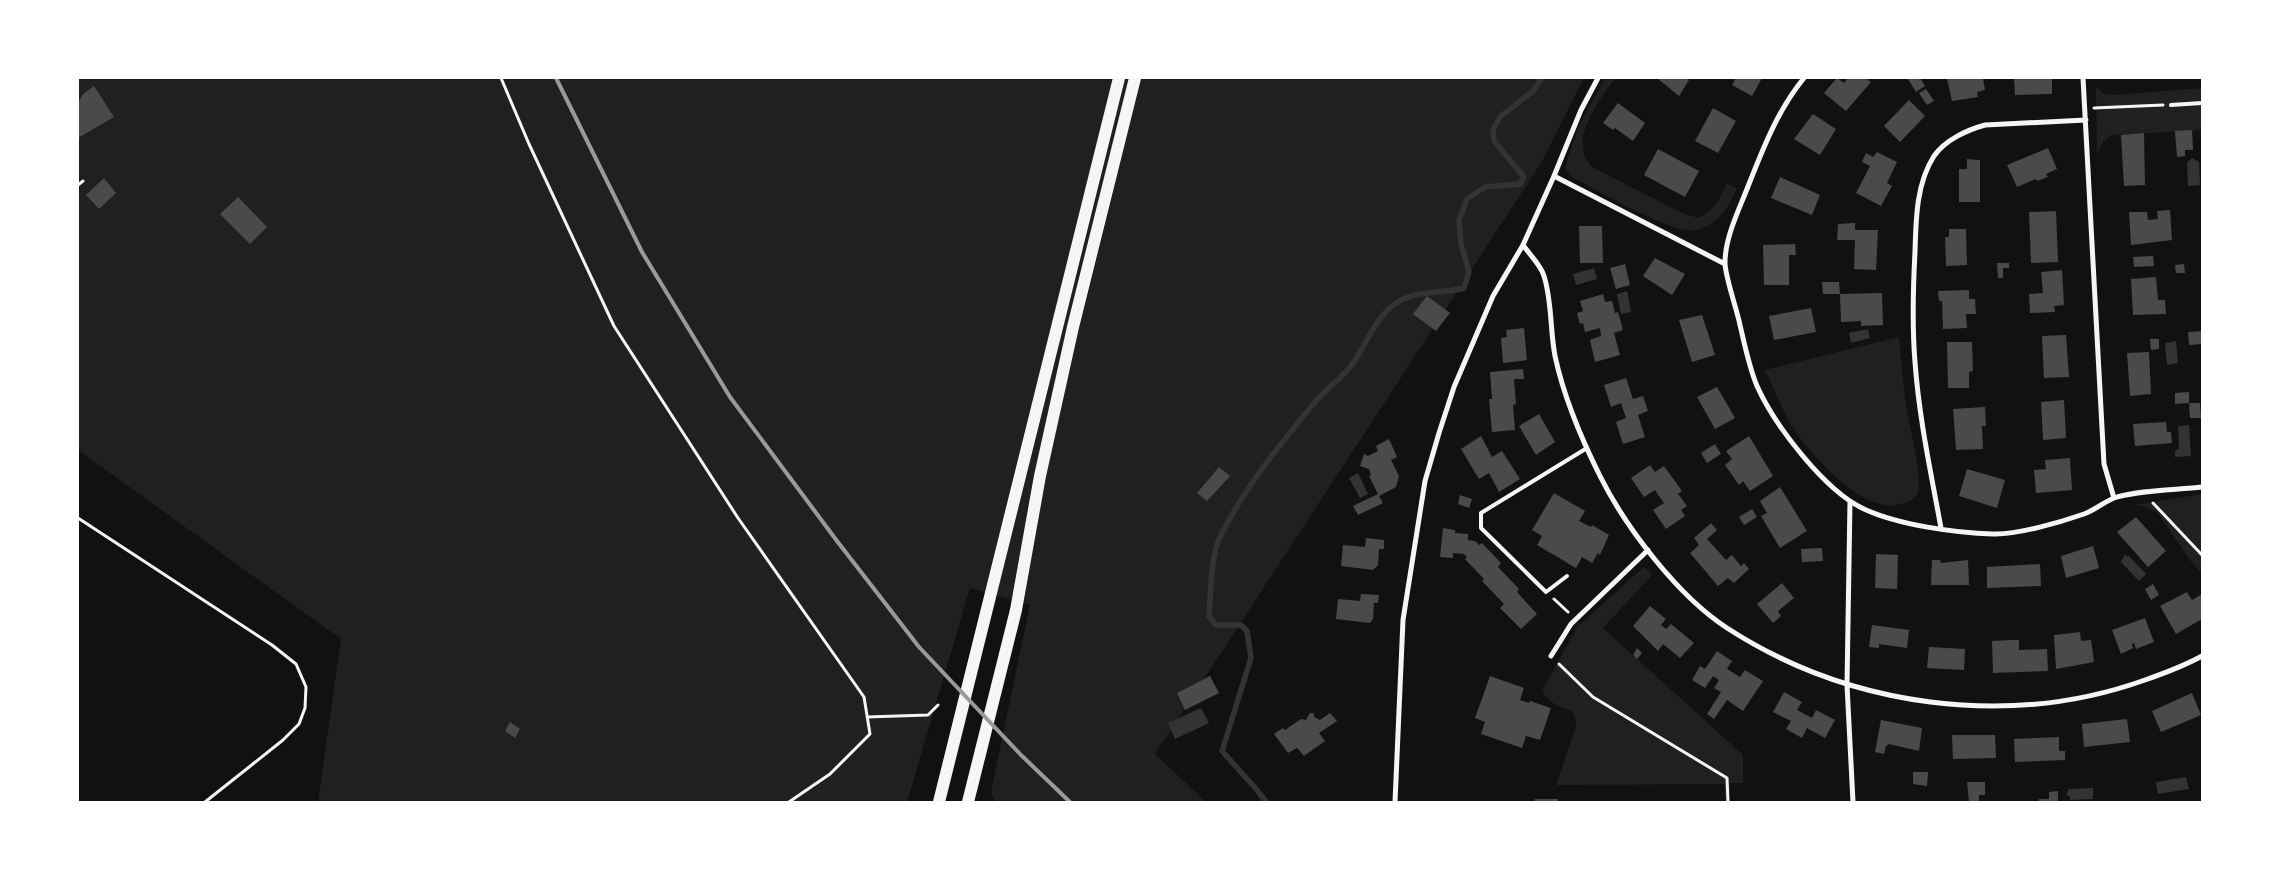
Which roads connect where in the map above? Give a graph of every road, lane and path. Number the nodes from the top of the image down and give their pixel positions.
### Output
1 (501, 78) edge
2 (1119, 78) edge
3 (1135, 78) edge
4 (1598, 78) edge
5 (1804, 78) edge
6 (2083, 78) edge
7 (2202, 104) edge
8 (2171, 105) joint
9 (2085, 108) junction
10 (2086, 120) junction
11 (1554, 176) junction
12 (83, 181) dead end
13 (78, 185) edge
14 (1523, 245) junction
15 (1725, 264) junction
16 (1587, 448) junction
17 (2202, 487) edge
18 (2144, 493) junction
19 (2114, 498) junction
20 (1850, 501) junction
21 (78, 518) edge
22 (1941, 528) junction
23 (1648, 550) junction
24 (2202, 555) edge
25 (1567, 576) dead end
26 (1546, 592) junction
27 (1575, 620) junction
28 (1551, 656) joint
29 (2202, 656) edge
30 (1847, 685) junction
31 (938, 705) dead end
32 (867, 717) junction
33 (205, 802) edge
34 (789, 802) edge
35 (939, 802) edge
36 (968, 802) edge
37 (1395, 802) edge
38 (1728, 802) edge
39 (1853, 802) edge

1 - 32 path
2 - 35 main road
3 - 36 main road
4 - 11 street
5 - 15 street
6 - 9 street
7 - 8 lane
8 - 9 path
9 - 10 street
10 - 19 street
10 - 22 street
11 - 14 street
11 - 15 street
12 - 13 path
14 - 16 street
14 - 37 street
15 - 20 street
16 - 23 street
16 - 26 lane
17 - 18 street
18 - 19 street
18 - 24 path
19 - 22 street
20 - 22 street
20 - 30 street
21 - 33 path
23 - 27 street
23 - 30 street
25 - 26 lane
26 - 27 path
27 - 28 street
28 - 38 path
29 - 30 street
30 - 39 street
31 - 32 path
32 - 34 path

